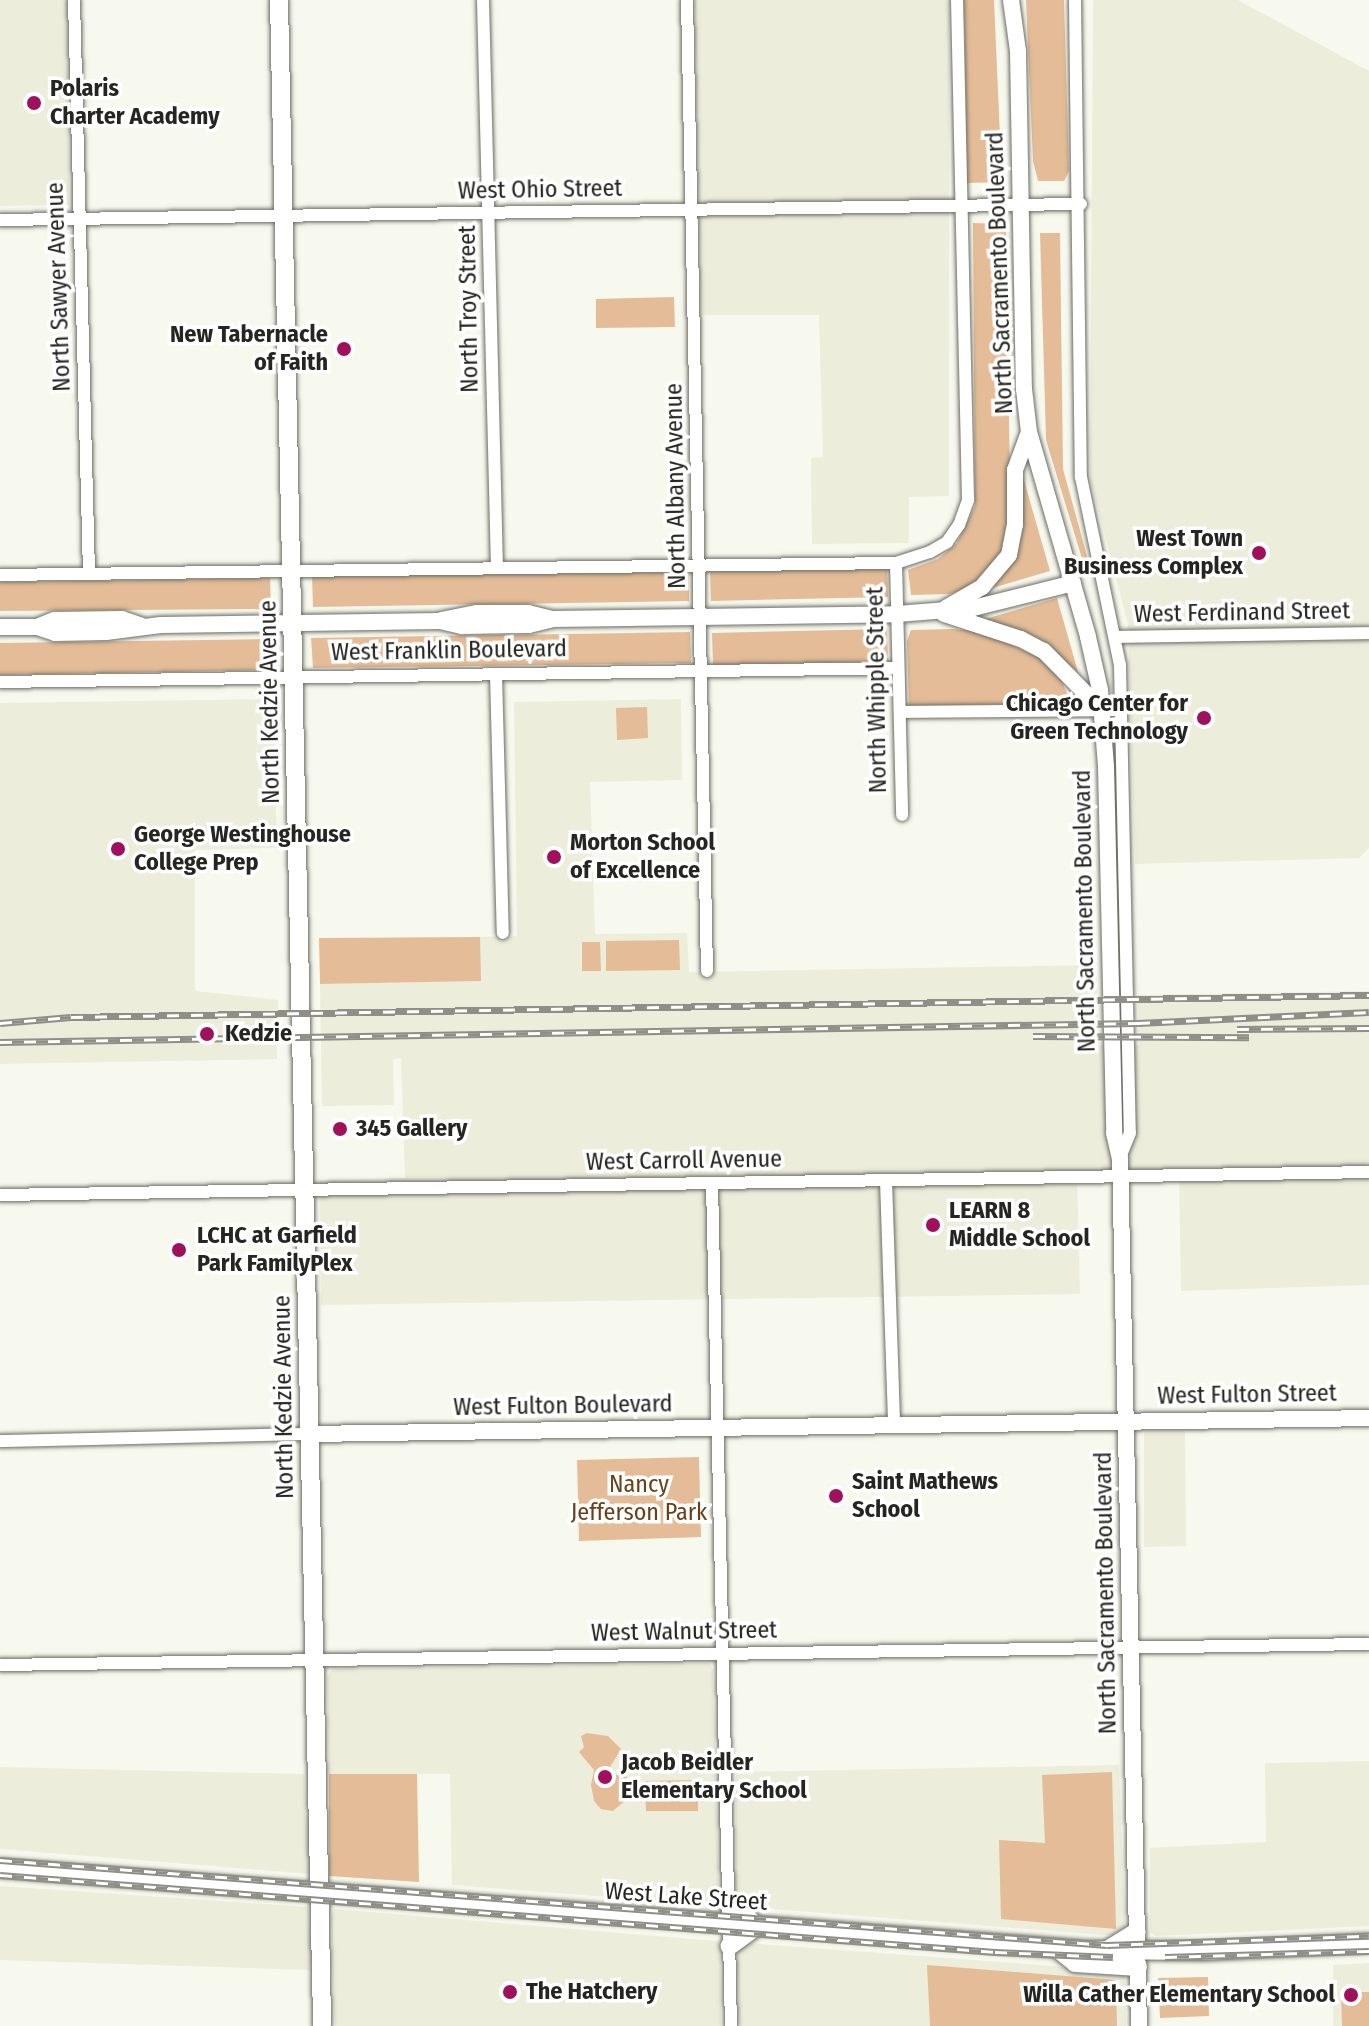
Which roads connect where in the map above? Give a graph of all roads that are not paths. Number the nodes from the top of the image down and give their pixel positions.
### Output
1 (74, 0) edge
2 (279, 0) edge
3 (483, 0) edge
4 (687, 0) edge
5 (957, 0) edge
6 (1011, 0) edge
7 (1075, 0) edge
8 (1081, 204) junction
9 (1022, 205) junction
10 (962, 206) junction
11 (691, 210) junction
12 (489, 213) junction
13 (284, 216) junction
14 (78, 219) junction
15 (0, 220) edge
16 (1029, 432) junction
17 (896, 563) junction
18 (700, 566) junction
19 (497, 568) junction
20 (291, 571) junction
21 (89, 574) junction
22 (0, 575) edge
23 (1073, 583) junction
24 (938, 612) junction
25 (897, 614) junction
26 (700, 617) junction
27 (292, 623) junction
28 (0, 627) edge
29 (1369, 633) edge
30 (1117, 637) junction
31 (898, 668) junction
32 (701, 671) junction
33 (496, 674) junction
34 (293, 677) junction
35 (0, 682) edge
36 (1102, 710) junction
37 (1121, 710) junction
38 (900, 712) junction
39 (902, 815) dead end
40 (503, 933) dead end
41 (707, 971) dead end
42 (1120, 1158) junction
43 (1369, 1172) edge
44 (1121, 1176) junction
45 (886, 1180) junction
46 (712, 1183) junction
47 (304, 1190) junction
48 (0, 1195) edge
49 (1369, 1418) edge
50 (1126, 1421) junction
51 (894, 1425) junction
52 (718, 1428) junction
53 (309, 1434) junction
54 (0, 1441) edge
55 (1369, 1644) edge
56 (1131, 1646) junction
57 (723, 1653) junction
58 (314, 1660) junction
59 (0, 1665) edge
60 (0, 1868) edge
61 (319, 1892) junction
62 (728, 1902) junction
63 (729, 1924) junction
64 (757, 1926) junction
65 (1369, 1943) edge
66 (729, 1946) junction
67 (1058, 1949) junction
68 (1138, 1954) junction
69 (322, 2026) edge
70 (731, 2026) edge
71 (1139, 2026) edge

1 - 14 street, North Sawyer Avenue
2 - 13 main road, North Kedzie Avenue
3 - 12 street, North Troy Street
4 - 11 street, North Albany Avenue
5 - 10 street, North Sacramento Boulevard
6 - 9 street, North Sacramento Boulevard
7 - 8 street, North Sacramento Boulevard
8 - 9 street, West Ohio Street
8 - 30 street, North Sacramento Boulevard
9 - 10 street, West Ohio Street
9 - 16 street, North Sacramento Boulevard
10 - 11 street, West Ohio Street
10 - 17 street, North Sacramento Boulevard
11 - 12 street, West Ohio Street
11 - 18 street, North Albany Avenue
12 - 13 street, West Ohio Street
12 - 19 street, North Troy Street
13 - 14 street, West Ohio Street
13 - 20 main road, North Kedzie Avenue
14 - 15 street, West Ohio Street
14 - 21 street, North Sawyer Avenue
16 - 23 street, North Sacramento Boulevard
16 - 24 street
17 - 18 street
17 - 25 street, North Whipple Street
18 - 19 street
18 - 26 street, North Albany Avenue
19 - 20 street
20 - 21 street
20 - 27 main road, North Kedzie Avenue
21 - 22 street
23 - 24 street, West Franklin Boulevard
23 - 36 street, North Sacramento Boulevard
24 - 25 street, West Franklin Boulevard
24 - 36 street
25 - 26 street, West Franklin Boulevard
25 - 31 street, North Whipple Street
26 - 27 street, West Franklin Boulevard
26 - 32 street, North Albany Avenue
27 - 28 street, West Franklin Boulevard
27 - 34 main road, North Kedzie Avenue
29 - 30 street, West Ferdinand Street
30 - 37 street, North Sacramento Boulevard
31 - 32 street, West Franklin Boulevard
31 - 38 street, North Whipple Street
32 - 33 street, West Franklin Boulevard
32 - 41 street, North Albany Avenue
33 - 34 street, West Franklin Boulevard
33 - 40 street
34 - 35 street, West Franklin Boulevard
34 - 47 main road, North Kedzie Avenue
36 - 37 street
36 - 38 street
36 - 42 street, North Sacramento Boulevard
37 - 42 street, North Sacramento Boulevard
38 - 39 street, North Whipple Street
42 - 44 street, North Sacramento Boulevard
43 - 44 street, West Carroll Avenue
44 - 45 street, West Carroll Avenue
44 - 50 street, North Sacramento Boulevard
45 - 46 street, West Carroll Avenue
45 - 51 street
46 - 47 street, West Carroll Avenue
46 - 52 street
47 - 48 street, West Carroll Avenue
47 - 53 main road, North Kedzie Avenue
49 - 50 street, West Fulton Street
50 - 51 street, West Fulton Boulevard
50 - 56 street, North Sacramento Boulevard
51 - 52 street, West Fulton Boulevard
52 - 53 street, West Fulton Boulevard
52 - 57 street
53 - 54 street, West Fulton Boulevard
53 - 58 main road, North Kedzie Avenue
55 - 56 street, West Walnut Street
56 - 57 street, West Walnut Street
56 - 68 street, North Sacramento Boulevard
57 - 58 street, West Walnut Street
57 - 62 street
58 - 59 street, West Walnut Street
58 - 61 main road, North Kedzie Avenue
60 - 61 main road, West Lake Street
61 - 63 main road, West Lake Street
61 - 69 main road, North Kedzie Avenue
62 - 63 street
62 - 64 main road
63 - 64 main road, West Lake Street
63 - 66 street
64 - 66 main road
64 - 67 main road, West Lake Street
65 - 68 main road, West Lake Street
66 - 70 street
67 - 68 main road, West Lake Street
67 - 68 main road
68 - 71 street, North Sacramento Boulevard

